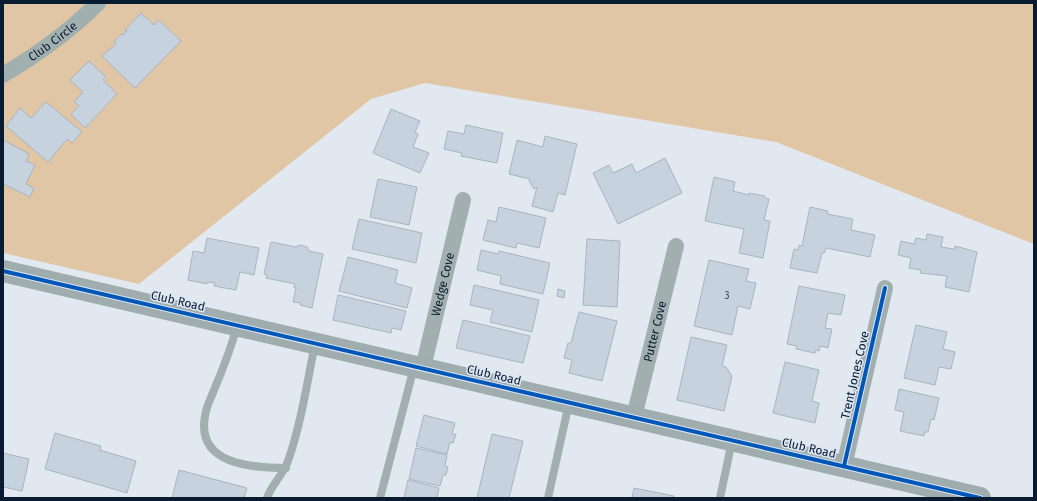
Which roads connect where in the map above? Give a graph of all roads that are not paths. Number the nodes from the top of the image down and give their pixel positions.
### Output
1 (98, 3) edge
2 (3, 75) edge
3 (463, 200) dead end
4 (676, 246) dead end
5 (3, 270) edge
6 (885, 288) dead end
7 (238, 325) junction
8 (315, 343) junction
9 (418, 367) junction
10 (569, 402) junction
11 (634, 418) junction
12 (733, 440) junction
13 (844, 466) junction
14 (286, 468) junction
15 (267, 498) edge
16 (380, 498) edge
17 (548, 498) edge
18 (720, 498) edge
19 (980, 498) edge

1 - 2 street, Club Circle
3 - 9 street, Wedge Cove
4 - 11 street, Putter Cove
5 - 7 street, Club Road
6 - 13 street, Trent Jones Cove
7 - 8 street, Club Road
7 - 14 lane
8 - 9 street, Club Road
8 - 14 lane
9 - 10 street, Club Road
9 - 16 lane
10 - 11 street, Club Road
10 - 17 lane
11 - 12 street, Club Road
12 - 13 street, Club Road
12 - 18 lane
13 - 19 street, Club Road
14 - 15 lane

